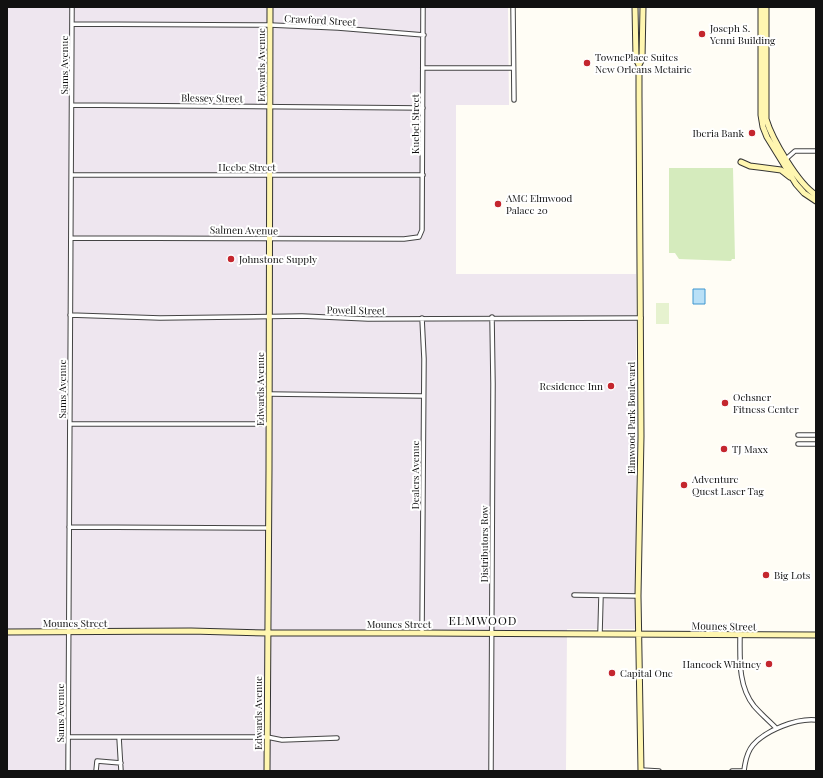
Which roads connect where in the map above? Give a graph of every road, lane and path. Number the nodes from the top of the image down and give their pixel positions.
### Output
1 (72, 7) edge
2 (270, 7) edge
3 (423, 7) edge
4 (513, 7) edge
5 (635, 7) edge
6 (761, 7) edge
7 (766, 7) edge
8 (643, 8) edge
9 (72, 24) junction
10 (270, 25) junction
11 (424, 35) junction
12 (639, 65) junction
13 (424, 68) junction
14 (514, 68) junction
15 (514, 100) dead end
16 (72, 105) junction
17 (270, 107) junction
18 (423, 108) junction
19 (816, 151) edge
20 (786, 159) junction
21 (741, 162) dead end
22 (72, 175) junction
23 (269, 175) junction
24 (423, 175) junction
25 (794, 181) junction
26 (816, 195) edge
27 (816, 201) edge
28 (417, 237) joint
29 (71, 238) junction
30 (269, 238) junction
31 (70, 316) junction
32 (269, 317) junction
33 (492, 317) junction
34 (422, 318) junction
35 (641, 318) junction
36 (269, 394) junction
37 (423, 396) junction
38 (70, 424) junction
39 (269, 424) junction
40 (798, 435) dead end
41 (816, 435) edge
42 (798, 444) dead end
43 (816, 444) edge
44 (69, 527) junction
45 (269, 528) junction
46 (574, 595) dead end
47 (601, 596) junction
48 (638, 596) junction
49 (7, 632) edge
50 (422, 632) junction
51 (68, 633) junction
52 (268, 633) junction
53 (492, 633) junction
54 (600, 633) junction
55 (639, 634) junction
56 (740, 635) junction
57 (816, 636) edge
58 (816, 720) edge
59 (776, 728) junction
60 (68, 737) junction
61 (119, 737) junction
62 (267, 737) junction
63 (337, 738) dead end
64 (121, 762) junction
65 (68, 771) edge
66 (96, 771) edge
67 (121, 771) edge
68 (267, 771) edge
69 (491, 771) edge
70 (641, 771) edge
71 (659, 771) edge
72 (732, 771) edge
73 (744, 771) edge

1 - 9 street, Sams Avenue
2 - 10 street, Edwards Avenue
3 - 11 street, Kuebel Street
4 - 14 street
5 - 12 street, Elmwood Park Boulevard
6 - 25 street
7 - 20 street
8 - 12 street, Elmwood Park Boulevard
9 - 10 street, Crawford Street
9 - 16 street, Sams Avenue
10 - 11 street, Crawford Street
10 - 17 street, Edwards Avenue
11 - 13 street, Kuebel Street
12 - 35 street, Elmwood Park Boulevard
13 - 14 street
13 - 18 street, Kuebel Street
14 - 15 street
16 - 17 street, Blessey Street
16 - 22 street, Sams Avenue
17 - 18 street, Blessey Street
17 - 23 street, Edwards Avenue
18 - 24 street, Kuebel Street
19 - 20 street
20 - 26 street
21 - 25 street
22 - 23 street, Heebe Street
22 - 29 street, Sams Avenue
23 - 24 street, Heebe Street
23 - 30 street, Edwards Avenue
24 - 28 street, Kuebel Street
25 - 27 street
28 - 30 street, Salmen Avenue
29 - 30 street, Salmen Avenue
29 - 31 street, Sams Avenue
30 - 32 street, Edwards Avenue
31 - 32 street, Powell Street
31 - 38 street, Sams Avenue
32 - 34 street, Powell Street
32 - 36 street, Edwards Avenue
33 - 34 street, Powell Street
33 - 35 street, Powell Street
33 - 53 street, Distributors Row
34 - 37 street, Dealers Avenue
35 - 48 street, Elmwood Park Boulevard
36 - 37 street
36 - 39 street, Edwards Avenue
37 - 50 street, Dealers Avenue
38 - 39 street
38 - 44 street, Sams Avenue
39 - 45 street, Edwards Avenue
40 - 41 street
42 - 43 street
44 - 45 street
44 - 51 street, Sams Avenue
45 - 52 street, Edwards Avenue
46 - 47 street
47 - 48 street
47 - 54 street
48 - 55 street, Elmwood Park Boulevard
49 - 51 street, Mounes Street
50 - 52 street, Mounes Street
50 - 53 street, Mounes Street
51 - 52 street, Mounes Street
51 - 60 street, Sams Avenue
52 - 62 street, Edwards Avenue
53 - 54 street, Mounes Street
53 - 69 street, Distributors Row
54 - 55 street, Mounes Street
55 - 56 street, Mounes Street
55 - 70 street, Elmwood Park Boulevard
56 - 57 street, Mounes Street
56 - 59 street
58 - 59 street
59 - 73 street
60 - 61 street
60 - 65 street, Sams Avenue
61 - 62 street
61 - 64 street
62 - 63 street
62 - 68 street, Edwards Avenue
64 - 66 street
64 - 67 street
70 - 71 street
72 - 73 street

